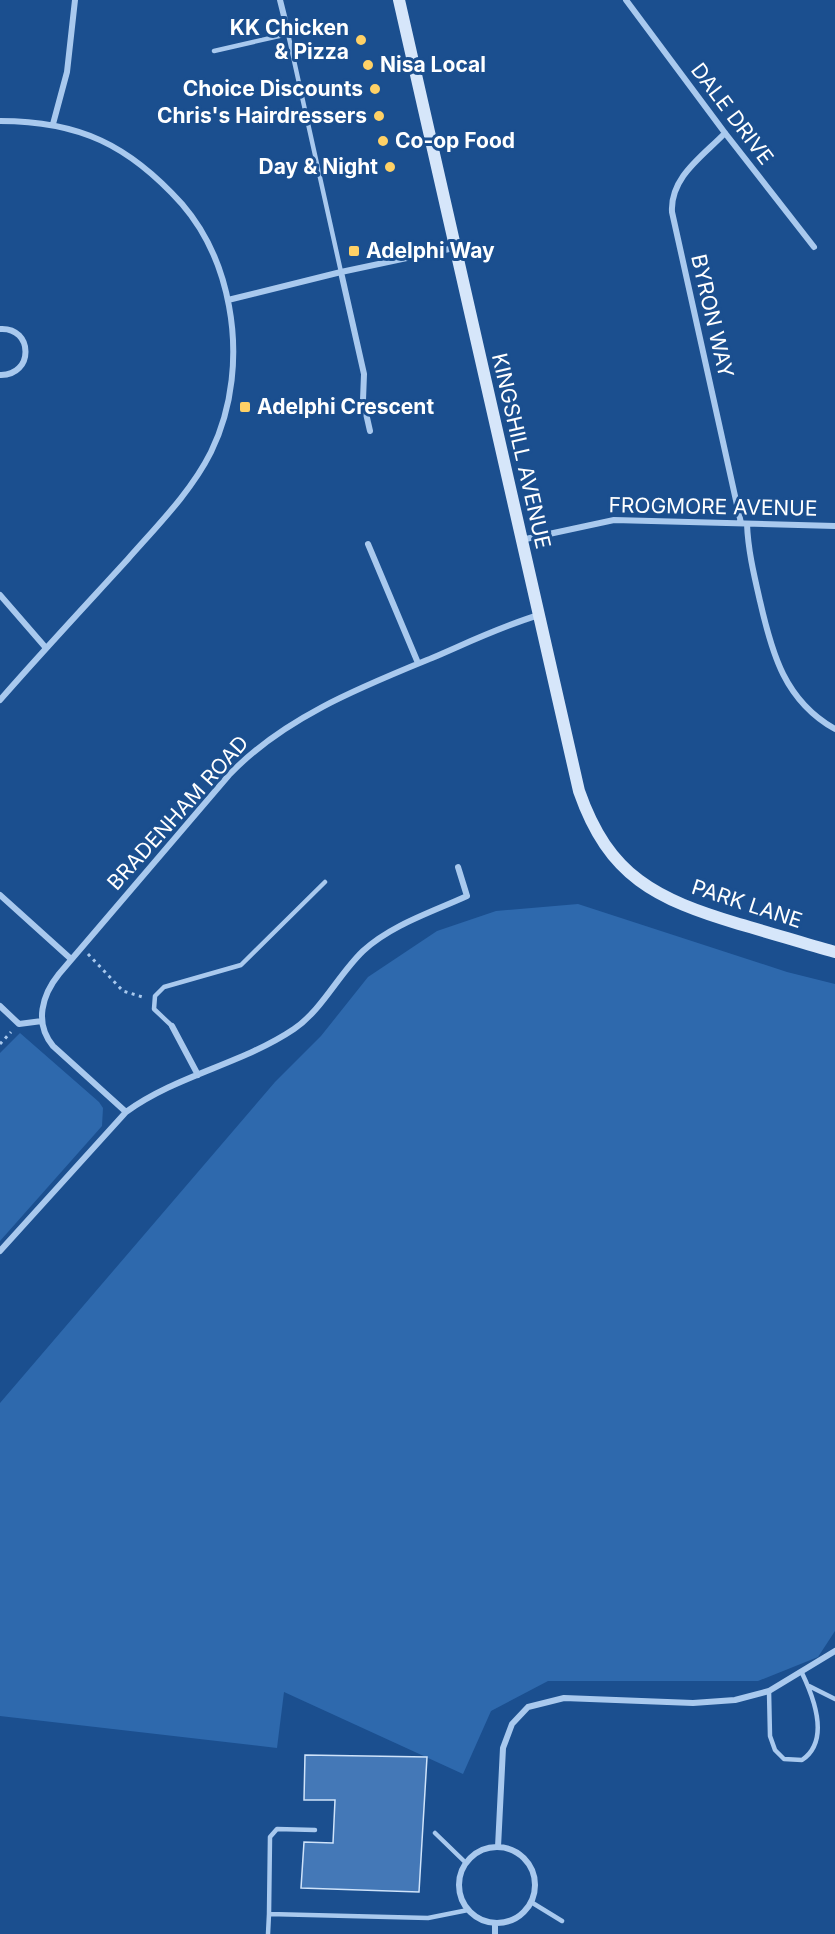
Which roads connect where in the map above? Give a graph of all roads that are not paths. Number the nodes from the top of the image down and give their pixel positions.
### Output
1 (75, 0) edge
2 (280, 0) edge
3 (399, 0) edge
4 (626, 0) edge
5 (285, 20) joint
6 (288, 34) junction
7 (214, 51) dead end
8 (0, 121) edge
9 (53, 124) junction
10 (725, 133) junction
11 (814, 247) dead end
12 (454, 248) junction
13 (341, 272) junction
14 (228, 300) junction
15 (0, 328) edge
16 (0, 375) edge
17 (370, 431) dead end
18 (744, 523) junction
19 (835, 526) edge
20 (521, 540) junction
21 (368, 544) dead end
22 (0, 595) edge
23 (539, 615) junction
24 (46, 648) junction
25 (418, 663) junction
26 (0, 700) edge
27 (835, 729) edge
28 (458, 867) dead end
29 (325, 882) dead end
30 (649, 889) joint
31 (0, 895) edge
32 (835, 952) edge
33 (71, 959) junction
34 (0, 1006) edge
35 (42, 1021) junction
36 (172, 1026) joint
37 (198, 1075) junction
38 (126, 1112) junction
39 (0, 1251) edge
40 (835, 1651) edge
41 (802, 1673) junction
42 (809, 1686) junction
43 (769, 1691) junction
44 (835, 1699) edge
45 (315, 1830) dead end
46 (435, 1833) dead end
47 (498, 1847) junction
48 (466, 1863) junction
49 (531, 1902) junction
50 (468, 1910) junction
51 (269, 1914) junction
52 (562, 1921) dead end
53 (495, 1923) junction
54 (268, 1934) edge
55 (495, 1934) edge

1 - 9 street
2 - 5 street
3 - 12 street, KINGSHILL AVENUE
4 - 10 street, DALE DRIVE
5 - 6 lane
6 - 7 lane
6 - 13 lane
8 - 9 street
9 - 14 street
10 - 11 street, DALE DRIVE
10 - 18 street, BYRON WAY
12 - 13 street
12 - 20 street, KINGSHILL AVENUE
13 - 14 street
13 - 17 street
14 - 24 street
15 - 16 street
18 - 19 street, FROGMORE AVENUE
18 - 20 street, FROGMORE AVENUE
18 - 27 street, BYRON WAY
20 - 23 street, KINGSHILL AVENUE
21 - 25 street
22 - 24 street
23 - 25 street, BRADENHAM ROAD
23 - 30 street, KINGSHILL AVENUE
24 - 26 street
25 - 33 street, BRADENHAM ROAD
28 - 37 street
29 - 36 lane
30 - 32 street, PARK LANE
31 - 33 street
33 - 35 street, BRADENHAM ROAD
34 - 35 street
35 - 38 street
36 - 37 street
37 - 38 street
38 - 39 street
40 - 41 street
41 - 42 lane
41 - 43 street
42 - 43 lane
42 - 44 lane
43 - 47 street
45 - 51 lane
46 - 48 lane
47 - 48 street
47 - 49 street
48 - 50 street
49 - 52 lane
49 - 53 street
50 - 51 lane
50 - 53 street
51 - 54 lane
53 - 55 street

